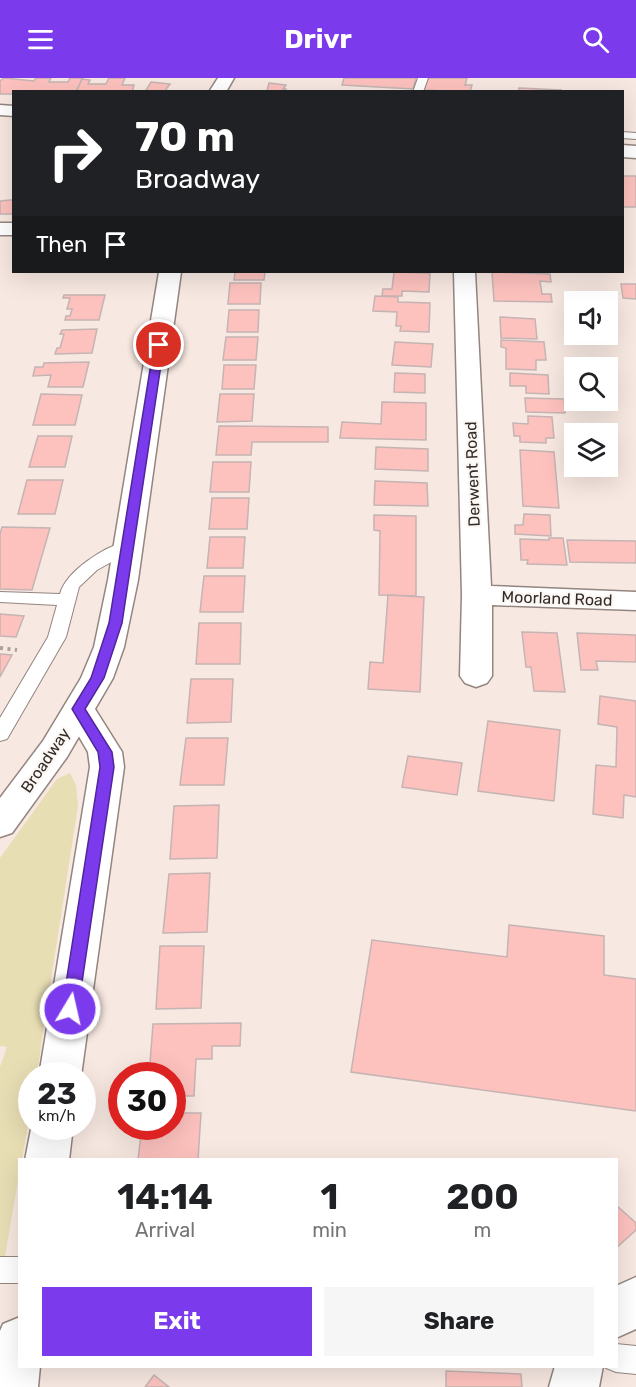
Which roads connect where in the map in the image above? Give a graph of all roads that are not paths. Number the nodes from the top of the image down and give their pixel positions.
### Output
1 (170, 273) edge
2 (464, 273) edge
3 (128, 546) junction
4 (477, 595) junction
5 (0, 597) edge
6 (67, 600) junction
7 (636, 601) edge
8 (476, 676) dead end
9 (79, 709) junction
10 (0, 734) edge
11 (0, 824) edge
12 (62, 1062) edge
13 (50, 1140) edge
14 (47, 1158) edge
15 (0, 1270) edge
16 (18, 1270) edge
17 (636, 1300) edge
18 (618, 1314) edge
19 (18, 1354) edge
20 (618, 1358) edge
21 (636, 1360) edge
22 (579, 1368) edge
23 (13, 1387) edge
24 (574, 1387) edge

1 - 3 street, Broadway
2 - 4 street, Derwent Road
3 - 6 lane
3 - 9 street, Broadway
4 - 7 street, Moorland Road
4 - 8 street, Derwent Road
5 - 6 lane
6 - 10 lane
9 - 11 street, Broadway
9 - 12 street
13 - 14 street
15 - 16 lane
17 - 18 street
19 - 23 street
20 - 21 lane
22 - 24 street

